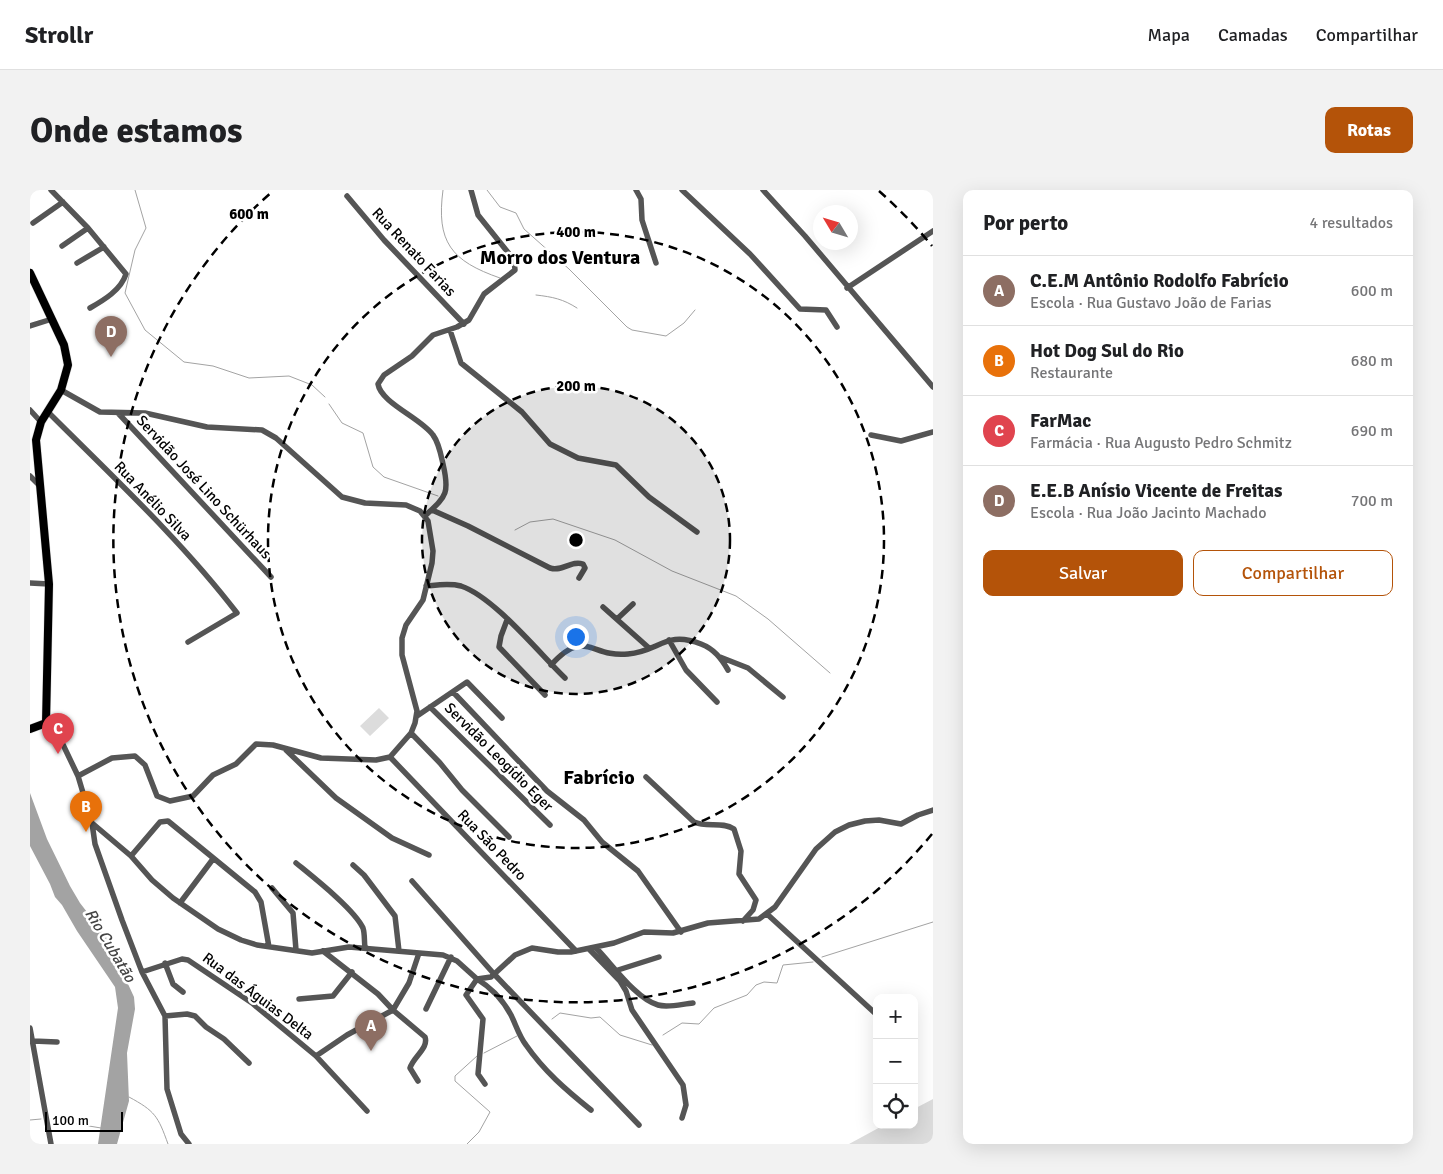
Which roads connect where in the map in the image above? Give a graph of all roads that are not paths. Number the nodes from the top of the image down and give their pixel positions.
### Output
1 (51, 190) edge
2 (471, 190) edge
3 (636, 190) edge
4 (682, 190) edge
5 (763, 190) edge
6 (347, 196) dead end
7 (63, 202) junction
8 (33, 223) dead end
9 (88, 228) junction
10 (933, 231) edge
11 (62, 246) dead end
12 (104, 247) junction
13 (77, 263) dead end
14 (656, 263) dead end
15 (30, 273) edge
16 (847, 288) junction
17 (90, 308) dead end
18 (52, 319) junction
19 (464, 324) junction
20 (30, 326) edge
21 (837, 327) dead end
22 (450, 330) junction
23 (933, 387) edge
24 (61, 390) junction
25 (30, 410) edge
26 (47, 411) junction
27 (118, 413) junction
28 (41, 422) junction
29 (933, 432) edge
30 (871, 435) dead end
31 (30, 476) edge
32 (39, 485) junction
33 (432, 510) junction
34 (425, 516) junction
35 (697, 532) dead end
36 (271, 577) dead end
37 (579, 578) dead end
38 (30, 584) edge
39 (49, 584) junction
40 (426, 586) junction
41 (633, 604) dead end
42 (603, 607) dead end
43 (617, 619) junction
44 (507, 620) junction
45 (669, 640) junction
46 (188, 642) dead end
47 (649, 648) junction
48 (720, 657) junction
49 (551, 665) junction
50 (728, 670) dead end
51 (564, 678) dead end
52 (452, 692) junction
53 (545, 695) dead end
54 (783, 698) dead end
55 (717, 702) dead end
56 (430, 707) junction
57 (417, 716) junction
58 (502, 718) dead end
59 (46, 723) junction
60 (30, 729) edge
61 (411, 733) junction
62 (286, 750) junction
63 (390, 756) junction
64 (78, 776) junction
65 (646, 777) dead end
66 (933, 810) edge
67 (92, 823) junction
68 (550, 825) dead end
69 (510, 837) dead end
70 (429, 855) dead end
71 (131, 856) junction
72 (213, 860) junction
73 (296, 863) dead end
74 (353, 865) dead end
75 (412, 881) dead end
76 (272, 888) dead end
77 (180, 903) junction
78 (768, 914) junction
79 (743, 921) junction
80 (681, 932) junction
81 (269, 947) junction
82 (365, 948) junction
83 (596, 948) junction
84 (589, 949) junction
85 (296, 950) junction
86 (399, 951) junction
87 (576, 951) junction
88 (323, 952) junction
89 (419, 953) junction
90 (451, 957) junction
91 (659, 957) dead end
92 (165, 964) junction
93 (618, 970) junction
94 (142, 972) junction
95 (352, 972) junction
96 (494, 974) junction
97 (477, 979) junction
98 (183, 992) dead end
99 (299, 999) dead end
100 (693, 1004) dead end
101 (393, 1010) junction
102 (426, 1010) dead end
103 (873, 1011) edge
104 (165, 1016) junction
105 (30, 1028) edge
106 (33, 1041) junction
107 (57, 1042) dead end
108 (316, 1056) junction
109 (249, 1063) dead end
110 (418, 1081) dead end
111 (485, 1084) dead end
112 (591, 1110) dead end
113 (367, 1111) dead end
114 (682, 1118) dead end
115 (639, 1125) dead end
116 (51, 1144) edge
117 (189, 1144) edge

1 - 7 street
2 - 19 street
3 - 14 street
4 - 21 street
5 - 16 street
6 - 19 street, Rua Renato Farias
7 - 8 street
7 - 9 street
9 - 11 street
9 - 12 street
10 - 16 street
12 - 13 street
12 - 17 street
15 - 18 main road
16 - 23 street
18 - 20 street
18 - 24 main road
19 - 22 street
22 - 33 street
22 - 35 street
24 - 26 main road
24 - 27 street
25 - 28 street
26 - 28 main road
26 - 46 street, Rua Anélio Silva
27 - 34 street
27 - 36 street, Servidão José Lino Schürhaus
28 - 32 main road
29 - 30 street
31 - 32 street
32 - 39 main road
33 - 34 street
33 - 37 street
34 - 40 street
38 - 39 street
39 - 59 main road
40 - 44 street
40 - 57 street
41 - 43 street
42 - 43 street
43 - 47 street
44 - 49 street
44 - 53 street
45 - 47 street
45 - 48 street
45 - 55 street
47 - 49 street
48 - 50 street
48 - 54 street
49 - 51 street
52 - 56 street
52 - 58 street
52 - 80 street
56 - 57 street
56 - 68 street, Servidão Leogídio Eger
57 - 61 street
59 - 60 main road
59 - 64 street
61 - 63 street
61 - 69 street
62 - 63 street
62 - 64 street
62 - 70 street
63 - 87 street, Rua São Pedro
64 - 67 street
65 - 79 street
66 - 78 street
67 - 71 street
67 - 94 street
71 - 72 street
71 - 77 street
72 - 77 street
72 - 81 street
73 - 82 street
74 - 86 street
75 - 96 street
76 - 85 street
77 - 81 street
78 - 79 street
78 - 103 street
79 - 80 street
80 - 83 street
81 - 85 street
82 - 86 street
82 - 88 street
83 - 84 street
83 - 93 street
84 - 87 street
84 - 114 street
85 - 88 street
86 - 89 street
87 - 96 street
88 - 95 street
89 - 90 street
89 - 101 street
90 - 97 street
90 - 102 street
91 - 93 street
92 - 94 street, Rua das Águias Delta
92 - 98 street
92 - 108 street, Rua das Águias Delta
93 - 100 street
94 - 104 street
95 - 99 street
95 - 101 street
96 - 97 street
96 - 115 street
97 - 111 street
97 - 112 street
101 - 108 street
101 - 110 street
104 - 109 street
104 - 117 street
105 - 106 street
106 - 107 street
106 - 116 street
108 - 113 street, Rua das Águias Delta

